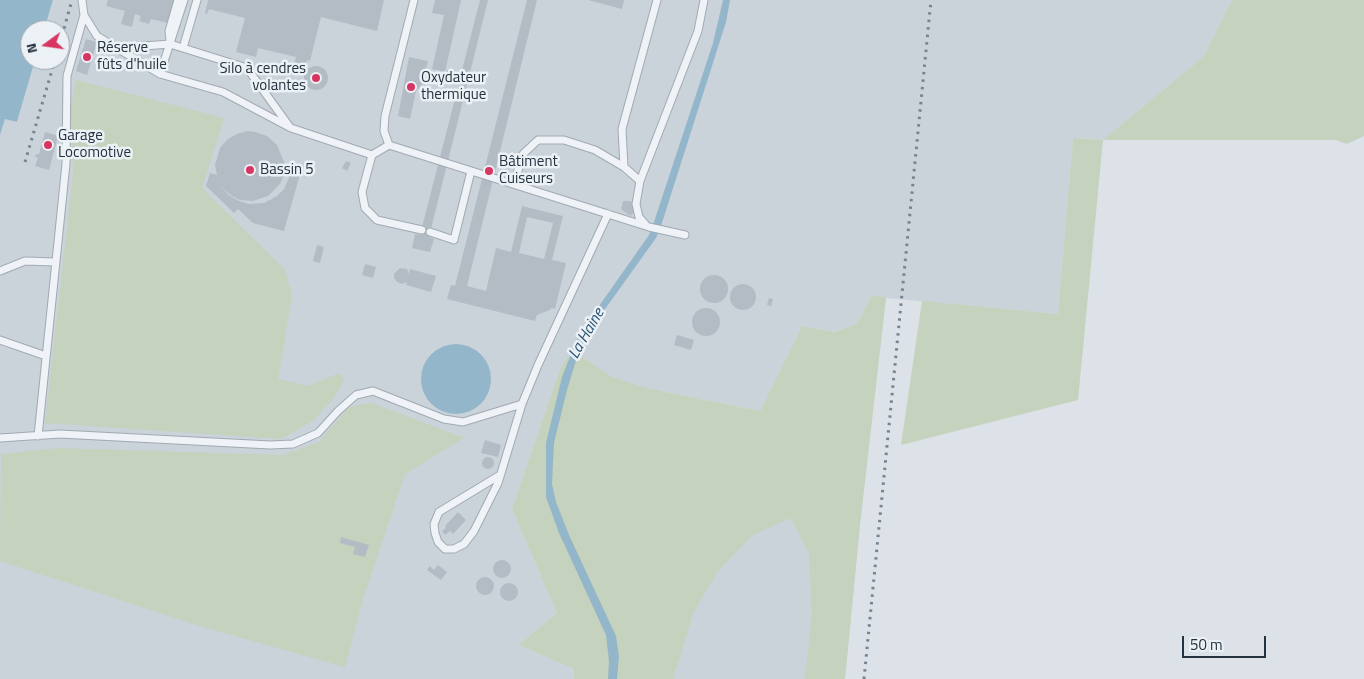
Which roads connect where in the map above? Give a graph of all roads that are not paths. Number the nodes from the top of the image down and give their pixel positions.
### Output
1 (82, 0) edge
2 (178, 0) edge
3 (184, 0) edge
4 (197, 0) edge
5 (414, 0) edge
6 (657, 0) edge
7 (704, 0) edge
8 (84, 15) junction
9 (170, 44) junction
10 (117, 48) junction
11 (183, 48) junction
12 (160, 74) junction
13 (291, 128) junction
14 (389, 145) junction
15 (372, 155) junction
16 (624, 167) junction
17 (470, 171) junction
18 (640, 182) junction
19 (514, 184) junction
20 (608, 214) junction
21 (649, 227) junction
22 (422, 230) dead end
23 (430, 232) dead end
24 (685, 235) dead end
25 (56, 262) junction
26 (0, 271) edge
27 (0, 340) edge
28 (46, 356) junction
29 (522, 404) junction
30 (38, 436) junction
31 (0, 438) edge
32 (500, 474) junction

1 - 8 lane
2 - 9 lane
3 - 9 lane
4 - 11 lane
5 - 14 lane
6 - 16 lane
7 - 18 lane
8 - 10 lane
8 - 25 lane
9 - 10 lane
9 - 11 lane
9 - 12 lane
10 - 12 lane
11 - 13 lane
12 - 13 lane
13 - 15 lane
14 - 15 lane
14 - 17 lane
15 - 22 lane
16 - 18 lane
16 - 19 lane
17 - 19 lane
17 - 23 lane
18 - 21 lane
19 - 20 lane
20 - 21 lane
20 - 29 lane
21 - 24 lane
25 - 26 lane
25 - 28 lane
27 - 28 lane
28 - 30 lane
29 - 30 lane
29 - 32 lane
30 - 31 lane
32 - 32 lane

